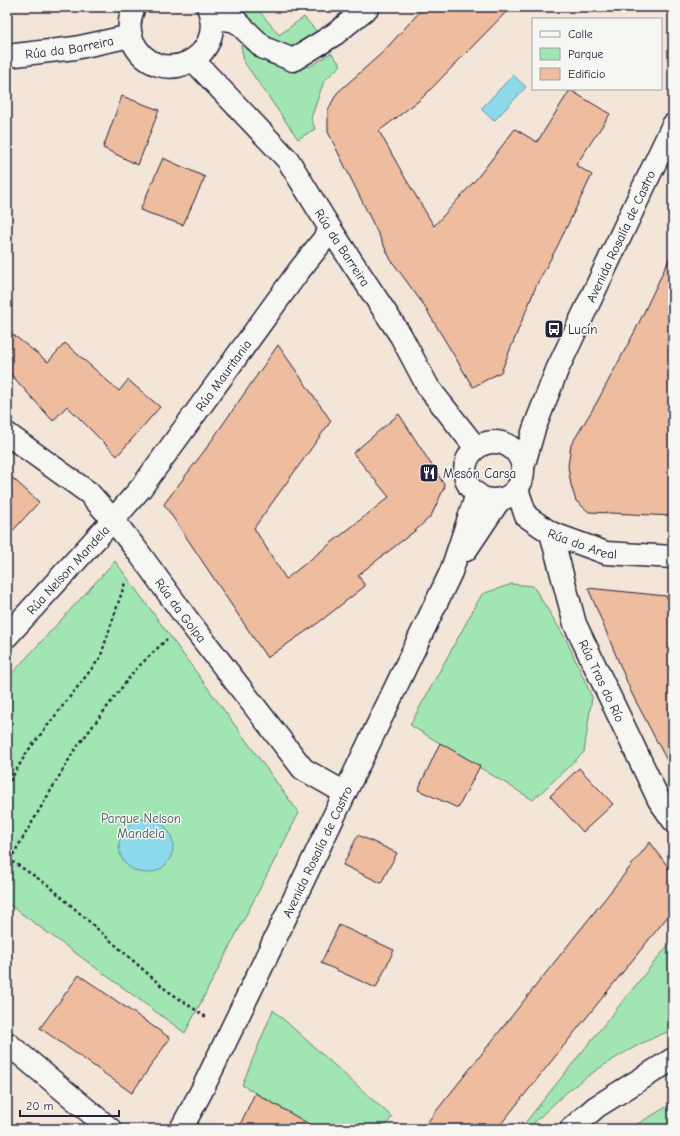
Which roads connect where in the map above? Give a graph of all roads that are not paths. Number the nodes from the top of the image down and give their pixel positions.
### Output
1 (134, 7) edge
2 (368, 7) edge
3 (210, 12) edge
4 (131, 36) junction
5 (7, 56) edge
6 (193, 60) junction
7 (673, 125) edge
8 (331, 230) junction
9 (557, 370) junction
10 (7, 434) edge
11 (506, 444) junction
12 (476, 448) junction
13 (523, 467) junction
14 (477, 494) junction
15 (508, 494) junction
16 (114, 520) junction
17 (552, 533) junction
18 (673, 557) edge
19 (451, 572) junction
20 (7, 636) edge
21 (345, 793) junction
22 (673, 820) edge
23 (7, 1043) edge
24 (673, 1059) edge
25 (110, 1129) edge
26 (181, 1129) edge
27 (571, 1129) edge

1 - 4 street, Rúa da Barreira
2 - 3 street
3 - 6 street, Rúa da Barreira
4 - 5 street, Rúa da Barreira
4 - 6 street, Rúa da Barreira
6 - 8 street, Rúa da Barreira
7 - 9 street, Avenida Rosalía de Castro
8 - 12 street, Rúa da Barreira
8 - 16 street, Rúa Mauritania
9 - 11 street, Avenida Rosalía de Castro
9 - 13 street, Avenida Rosalía de Castro
10 - 16 street, Rúa da Golpa
11 - 12 street
11 - 13 street
12 - 14 street
13 - 15 street
14 - 15 street
14 - 19 street, Avenida Rosalía de Castro
15 - 17 street, Rúa do Areal
15 - 19 street, Avenida Rosalía de Castro
16 - 20 street, Rúa Nelson Mandela
16 - 21 street, Rúa da Golpa
17 - 18 street, Rúa do Areal
17 - 22 street, Rúa Tras do Río
19 - 21 street, Avenida Rosalía de Castro
21 - 26 street, Avenida Rosalía de Castro
23 - 25 street
24 - 27 street

